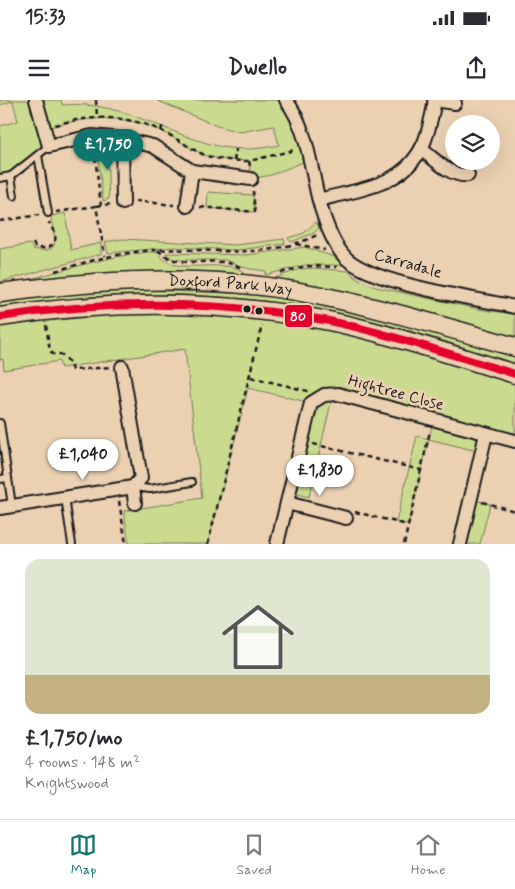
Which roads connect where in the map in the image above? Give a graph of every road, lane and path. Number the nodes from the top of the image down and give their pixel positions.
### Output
1 (36, 100) edge
2 (96, 100) edge
3 (286, 100) edge
4 (435, 100) edge
5 (455, 103) dead end
6 (97, 118) dead end
7 (164, 124) dead end
8 (160, 131) dead end
9 (92, 136) junction
10 (122, 139) junction
11 (49, 146) junction
12 (307, 148) junction
13 (421, 148) junction
14 (236, 149) dead end
15 (38, 155) junction
16 (234, 160) dead end
17 (192, 171) junction
18 (468, 175) dead end
19 (11, 176) junction
20 (0, 178) edge
21 (251, 179) junction
22 (14, 196) dead end
23 (319, 200) junction
24 (123, 202) junction
25 (96, 206) junction
26 (101, 206) junction
27 (187, 206) junction
28 (48, 214) junction
29 (0, 221) edge
30 (329, 227) junction
31 (33, 243) dead end
32 (295, 244) junction
33 (158, 250) junction
34 (105, 256) junction
35 (347, 259) junction
36 (362, 268) junction
37 (46, 273) dead end
38 (275, 276) dead end
39 (252, 286) junction
40 (0, 293) edge
41 (515, 305) edge
42 (44, 310) junction
43 (265, 311) junction
44 (0, 317) edge
45 (515, 347) edge
46 (122, 367) joint
47 (515, 374) edge
48 (251, 377) junction
49 (324, 395) junction
50 (433, 420) junction
51 (0, 423) edge
52 (486, 434) junction
53 (515, 441) edge
54 (302, 442) junction
55 (421, 470) junction
56 (8, 478) junction
57 (0, 479) edge
58 (192, 482) dead end
59 (133, 487) junction
60 (118, 490) junction
61 (65, 498) junction
62 (470, 499) junction
63 (136, 503) dead end
64 (287, 503) junction
65 (6, 507) edge
66 (515, 510) edge
67 (346, 518) joint
68 (408, 525) junction
69 (72, 544) edge
70 (126, 544) edge
71 (208, 544) edge
72 (277, 544) edge
73 (404, 544) edge
74 (460, 544) edge

1 - 11 street
2 - 6 path
3 - 12 street, Carradale
4 - 5 street
4 - 13 street
7 - 8 path
9 - 10 street
9 - 11 street
9 - 26 path
10 - 17 street
10 - 24 street
11 - 15 lane
12 - 21 path
12 - 23 street, Carradale
13 - 18 street
13 - 23 street
14 - 16 path
15 - 19 lane
15 - 28 lane
17 - 21 street
17 - 27 street
19 - 20 lane
19 - 22 lane
21 - 27 path
23 - 30 street, Carradale
24 - 26 path
24 - 27 path
25 - 26 path
25 - 28 path
25 - 34 path
28 - 29 path
28 - 31 path
30 - 32 path
30 - 35 street, Carradale
32 - 33 path
32 - 35 path
33 - 34 path
33 - 39 path
34 - 37 path
35 - 36 street, Carradale
36 - 38 path
36 - 41 street, Carradale
39 - 40 main road, Doxford Park Way
39 - 45 main road, Doxford Park Way
42 - 43 main road, Doxford Park Way
42 - 44 main road, Doxford Park Way
42 - 46 path
43 - 47 main road, Doxford Park Way
43 - 48 path
46 - 59 street
48 - 49 path
48 - 71 path
49 - 50 street, Hightree Close
49 - 54 street, Hightree Close
50 - 52 street, Hightree Close
50 - 55 path
51 - 56 lane
52 - 53 street, Hightree Close
52 - 62 street
54 - 55 path
54 - 64 street, Hightree Close
55 - 68 path
56 - 57 lane
56 - 65 lane
58 - 59 lane
59 - 60 street
59 - 63 street
60 - 61 street
60 - 70 path
61 - 65 street
61 - 69 lane
62 - 66 path
62 - 74 street
64 - 67 street
64 - 72 street, Hightree Close
67 - 68 path
68 - 73 path

